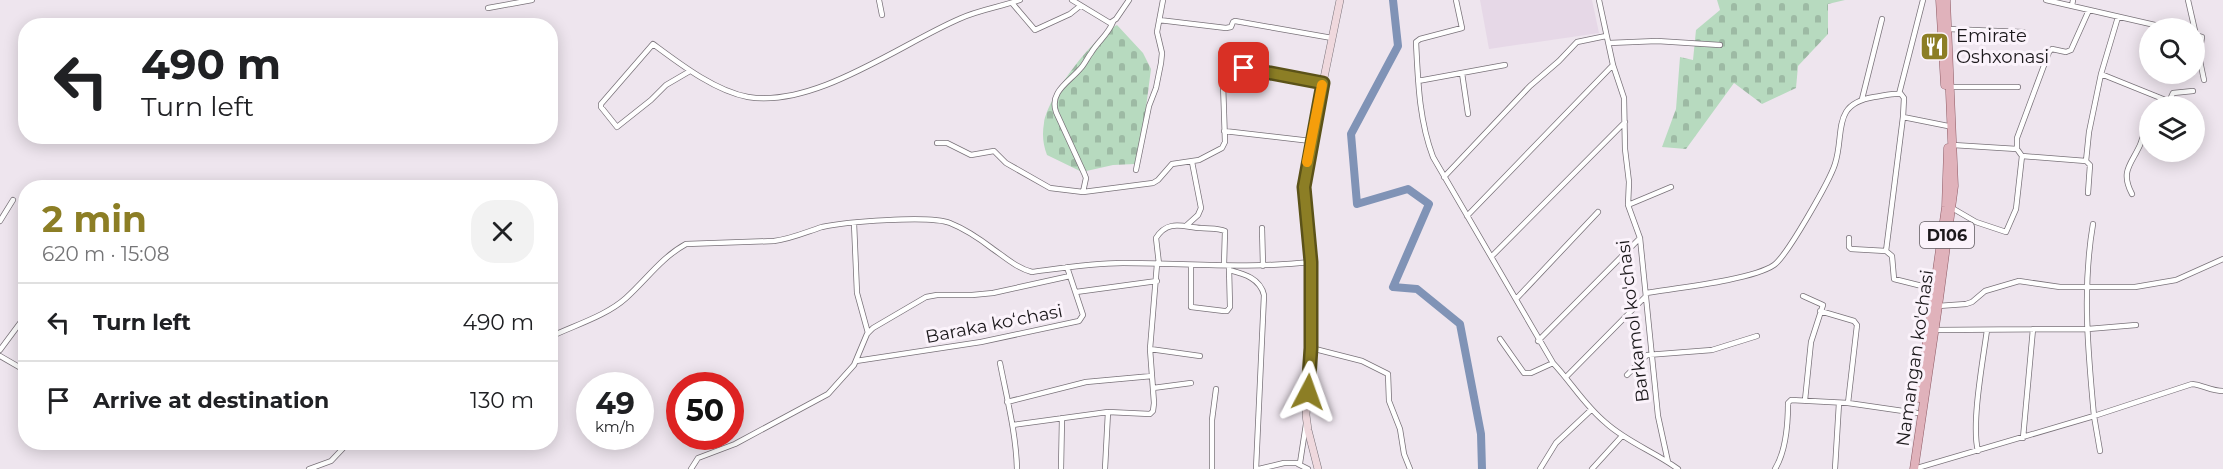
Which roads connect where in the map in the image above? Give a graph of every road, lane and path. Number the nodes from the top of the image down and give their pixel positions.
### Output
1 (531, 0) edge
2 (879, 0) edge
3 (1020, 0) edge
4 (1072, 0) edge
5 (1129, 0) edge
6 (1163, 0) edge
7 (1340, 0) edge
8 (1456, 0) edge
9 (1599, 0) edge
10 (1923, 0) edge
11 (1940, 0) edge
12 (1946, 0) edge
13 (2046, 0) edge
14 (2188, 0) edge
15 (1012, 3) junction
16 (2072, 3) edge
17 (1080, 6) junction
18 (488, 8) dead end
19 (2089, 10) junction
20 (882, 15) dead end
21 (2118, 17) junction
22 (2192, 18) edge
23 (1882, 19) dead end
24 (1159, 20) junction
25 (1113, 22) junction
26 (2139, 22) edge
27 (1948, 29) junction
28 (2024, 32) dead end
29 (1606, 36) junction
30 (1332, 38) junction
31 (1609, 43) junction
32 (1720, 45) dead end
33 (1505, 65) dead end
34 (1613, 65) junction
35 (1244, 68) dead end
36 (690, 71) junction
37 (1462, 73) junction
38 (2101, 75) junction
39 (1418, 81) junction
40 (1222, 83) dead end
41 (1323, 83) junction
42 (1950, 87) junction
43 (2018, 87) dead end
44 (2193, 91) dead end
45 (1899, 94) junction
46 (2150, 96) edge
47 (2173, 96) edge
48 (1862, 99) junction
49 (1468, 114) dead end
50 (1903, 117) junction
51 (1625, 122) junction
52 (1948, 126) junction
53 (1224, 131) junction
54 (1311, 141) junction
55 (937, 143) dead end
56 (1953, 145) junction
57 (2139, 147) edge
58 (2017, 148) junction
59 (2022, 156) junction
60 (2086, 161) junction
61 (1192, 162) junction
62 (1136, 170) dead end
63 (1444, 177) junction
64 (1671, 187) dead end
65 (1083, 192) junction
66 (2088, 193) dead end
67 (2132, 194) dead end
68 (13, 200) dead end
69 (1628, 205) junction
70 (1951, 207) junction
71 (1598, 212) dead end
72 (1467, 216) junction
73 (0, 221) edge
74 (854, 223) junction
75 (2093, 224) dead end
76 (1187, 225) junction
77 (1262, 228) dead end
78 (1640, 238) junction
79 (1849, 238) dead end
80 (1886, 251) junction
81 (1492, 256) junction
82 (2223, 259) edge
83 (1311, 262) junction
84 (1158, 264) junction
85 (1191, 265) junction
86 (1263, 266) junction
87 (1067, 267) junction
88 (1228, 267) junction
89 (1070, 276) junction
90 (1157, 281) junction
91 (2086, 287) junction
92 (1934, 289) junction
93 (1076, 292) junction
94 (1646, 295) junction
95 (1803, 296) dead end
96 (1516, 299) junction
97 (1938, 306) junction
98 (1820, 311) junction
99 (2136, 325) dead end
100 (2033, 329) junction
101 (2088, 329) junction
102 (18, 330) edge
103 (1935, 330) junction
104 (1988, 330) junction
105 (558, 333) edge
106 (868, 333) junction
107 (1757, 336) dead end
108 (1500, 339) dead end
109 (1538, 341) junction
110 (1311, 348) junction
111 (1150, 349) junction
112 (0, 350) edge
113 (1653, 354) junction
114 (0, 356) edge
115 (1200, 356) dead end
116 (856, 361) junction
117 (1000, 363) dead end
118 (1553, 363) junction
119 (18, 366) edge
120 (1627, 375) dead end
121 (1152, 376) junction
122 (1566, 377) junction
123 (1191, 383) dead end
124 (1154, 388) junction
125 (1216, 389) dead end
126 (2223, 391) edge
127 (1805, 400) junction
128 (1007, 402) junction
129 (1839, 403) junction
130 (1848, 403) junction
131 (1591, 410) junction
132 (1108, 412) junction
133 (1917, 413) junction
134 (2094, 417) junction
135 (1062, 418) junction
136 (1306, 422) junction
137 (1013, 425) junction
138 (1622, 436) junction
139 (2023, 438) junction
140 (1977, 448) junction
141 (341, 450) edge
142 (2100, 451) dead end
143 (1668, 462) junction
144 (1298, 464) junction
145 (1676, 468) edge
146 (309, 469) edge
147 (691, 469) edge
148 (1017, 469) edge
149 (1061, 469) edge
150 (1105, 469) edge
151 (1212, 469) edge
152 (1258, 469) edge
153 (1308, 469) edge
154 (1318, 469) edge
155 (1410, 469) edge
156 (1540, 469) edge
157 (1592, 469) edge
158 (1775, 469) edge
159 (1835, 469) edge
160 (1909, 469) edge
161 (1914, 469) edge

1 - 18 street
2 - 20 street
3 - 15 street
4 - 17 street
5 - 25 street
6 - 24 street
7 - 30 main road
8 - 39 street
9 - 29 street, Barkamol ko'chasi
10 - 45 street
11 - 52 main road, Namangan ko'chasi / D106
12 - 27 main road, Namangan ko'chasi / D106
13 - 16 street
14 - 22 street
15 - 17 street
15 - 36 street
16 - 19 street
17 - 25 street
19 - 21 street
19 - 58 street
21 - 26 street
21 - 38 street
23 - 48 street
24 - 30 street
24 - 62 street
25 - 65 street
27 - 28 street
27 - 42 main road, Namangan ko'chasi / D106
29 - 31 street, Barkamol ko'chasi
29 - 63 street
30 - 41 main road
31 - 32 street
31 - 34 street, Barkamol ko'chasi
33 - 37 street
34 - 51 street, Barkamol ko'chasi
34 - 72 street
35 - 41 street
36 - 36 street
37 - 39 street
37 - 49 street
38 - 46 street
38 - 60 street
39 - 63 street
40 - 53 street
41 - 54 main road
42 - 43 street
42 - 56 main road, Namangan ko'chasi / D106
44 - 47 street
45 - 48 street
45 - 50 street
48 - 94 street
50 - 52 street
50 - 80 street
51 - 69 street, Barkamol ko'chasi
51 - 81 street
52 - 92 main road, Namangan ko'chasi / D106
53 - 54 street
53 - 61 street
54 - 83 main road
55 - 65 street
56 - 58 street
56 - 70 main road, Namangan ko'chasi / D106
57 - 67 street
58 - 59 street
59 - 60 street
59 - 70 street
60 - 66 street
61 - 65 street
61 - 76 street
63 - 72 street
64 - 69 street
68 - 73 street
69 - 78 street, Barkamol ko'chasi
70 - 97 main road, Namangan ko'chasi / D106
71 - 96 street
72 - 81 street
74 - 87 street
74 - 105 street
74 - 106 street
75 - 91 street
76 - 84 street
76 - 88 street
77 - 86 street
78 - 94 street, Barkamol ko'chasi
78 - 109 street
79 - 80 street
80 - 92 street
81 - 96 street
82 - 91 street
83 - 86 street
83 - 110 main road
84 - 85 street
84 - 87 street
84 - 90 street
85 - 88 street
85 - 88 street
86 - 88 street
87 - 89 street, Baraka koʻchasi
88 - 152 street
89 - 93 street, Baraka koʻchasi
89 - 106 street
90 - 93 street
90 - 111 street
91 - 97 street
91 - 101 street
92 - 133 main road, Namangan ko'chasi / D106
93 - 116 street, Baraka koʻchasi
94 - 113 street, Barkamol ko'chasi
94 - 122 street
95 - 98 street
96 - 109 street
97 - 103 main road, Namangan ko'chasi / D106
98 - 127 street
98 - 130 street
99 - 101 street
100 - 101 street
100 - 104 street
100 - 139 street
101 - 134 street
102 - 112 street
103 - 104 street
103 - 161 main road, Namangan ko'chasi / D106
104 - 140 street
106 - 116 street
107 - 113 street
108 - 118 street
109 - 118 street
110 - 136 main road
110 - 155 street
111 - 115 street
111 - 121 street
113 - 120 street
113 - 143 street, Barkamol ko'chasi
114 - 119 street
116 - 147 street
117 - 128 street
118 - 122 street
121 - 124 street
121 - 128 street
122 - 131 street
123 - 124 street
124 - 132 street
125 - 151 street
126 - 134 street
127 - 129 street
127 - 158 street
128 - 137 street
129 - 130 street
129 - 159 street
130 - 133 street
131 - 138 street
131 - 156 street
132 - 135 street
132 - 150 street
133 - 160 main road, Namangan ko'chasi / D106
134 - 139 street
134 - 142 street
135 - 137 street
135 - 149 street
136 - 144 street
136 - 154 main road
137 - 148 street
138 - 143 street
138 - 157 street
139 - 140 street
140 - 161 street
141 - 146 street
143 - 145 street
144 - 152 street
144 - 153 street

